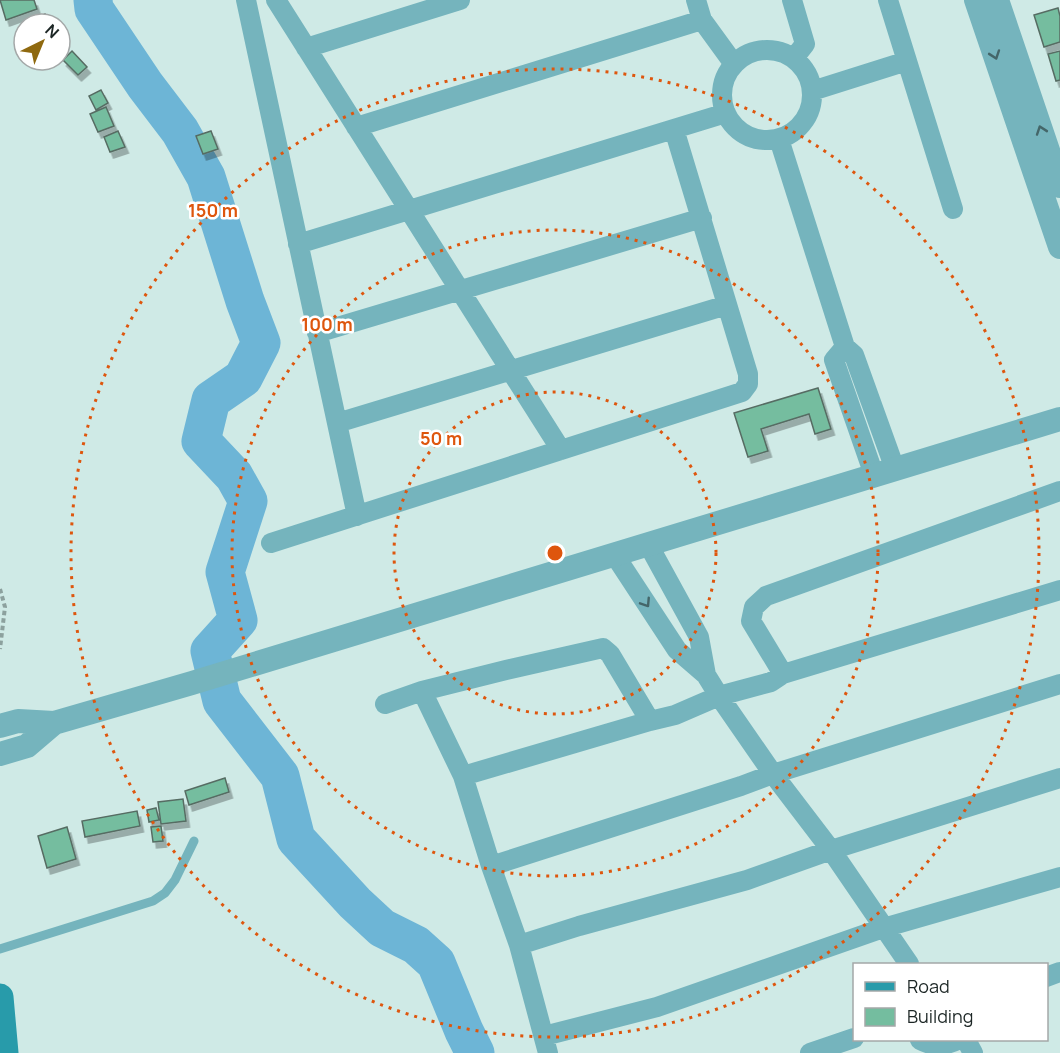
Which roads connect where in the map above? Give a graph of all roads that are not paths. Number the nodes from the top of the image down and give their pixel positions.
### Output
1 (246, 0) edge
2 (276, 0) edge
3 (460, 0) edge
4 (696, 0) edge
5 (792, 0) edge
6 (888, 0) edge
7 (976, 0) edge
8 (997, 0) edge
9 (702, 20) junction
10 (306, 48) junction
11 (794, 58) junction
12 (907, 61) junction
13 (734, 64) junction
14 (812, 91) junction
15 (726, 113) junction
16 (356, 127) junction
17 (674, 129) junction
18 (779, 139) junction
19 (1060, 186) edge
20 (953, 209) dead end
21 (409, 210) junction
22 (702, 218) junction
23 (298, 244) junction
24 (1060, 247) edge
25 (460, 291) junction
26 (728, 305) junction
27 (317, 333) junction
28 (511, 370) junction
29 (1060, 419) edge
30 (337, 423) junction
31 (561, 450) junction
32 (885, 472) junction
33 (1060, 491) edge
34 (357, 516) junction
35 (271, 543) dead end
36 (648, 544) junction
37 (614, 554) junction
38 (1060, 590) edge
39 (783, 674) junction
40 (706, 675) junction
41 (1060, 684) edge
42 (422, 691) junction
43 (718, 696) junction
44 (385, 704) dead end
45 (650, 721) junction
46 (54, 723) junction
47 (0, 726) edge
48 (0, 754) edge
49 (773, 774) junction
50 (463, 776) junction
51 (1060, 778) edge
52 (194, 841) dead end
53 (831, 850) junction
54 (491, 866) junction
55 (1060, 877) edge
56 (883, 928) junction
57 (519, 945) junction
58 (0, 949) edge
59 (908, 963) edge
60 (0, 997) edge
61 (853, 1039) edge
62 (922, 1041) edge
63 (956, 1041) edge
64 (546, 1045) edge
65 (5, 1053) edge
66 (810, 1053) edge

1 - 23 street
2 - 10 street
3 - 10 street
4 - 9 street
5 - 11 street
6 - 12 street
7 -> 24 street
19 -> 8 street
9 - 13 street
9 - 16 street
10 - 16 street
11 - 13 street
11 - 14 street
12 - 14 street
12 - 20 street
13 - 15 street
14 - 18 street
15 - 17 street
15 - 18 street
16 - 21 street
17 - 21 street
17 - 22 street
18 - 32 street
21 - 23 street
21 - 25 street
22 - 25 street
22 - 26 street
23 - 27 street
25 - 27 street
25 - 28 street
26 - 28 street
26 - 31 street
27 - 30 street
28 - 30 street
28 - 31 street
29 - 32 street
30 - 34 street
31 - 34 street
32 - 36 street
33 - 39 street
34 - 35 street
36 - 37 street
36 - 40 street
37 -> 40 street
37 - 46 street
38 - 39 street
39 - 43 street
40 - 43 street
41 - 49 street
42 - 44 street
42 - 45 street
42 - 50 street
43 - 45 street
43 - 49 street
45 - 50 street
46 - 47 street
46 - 48 street
49 - 53 street
49 - 54 street
50 - 54 street
51 - 53 street
52 - 58 lane
53 - 56 street
53 - 57 street
54 - 57 street
55 - 56 street
56 - 59 street
56 - 64 street
57 - 64 street
60 - 65 main road
61 - 66 street
62 - 63 street

